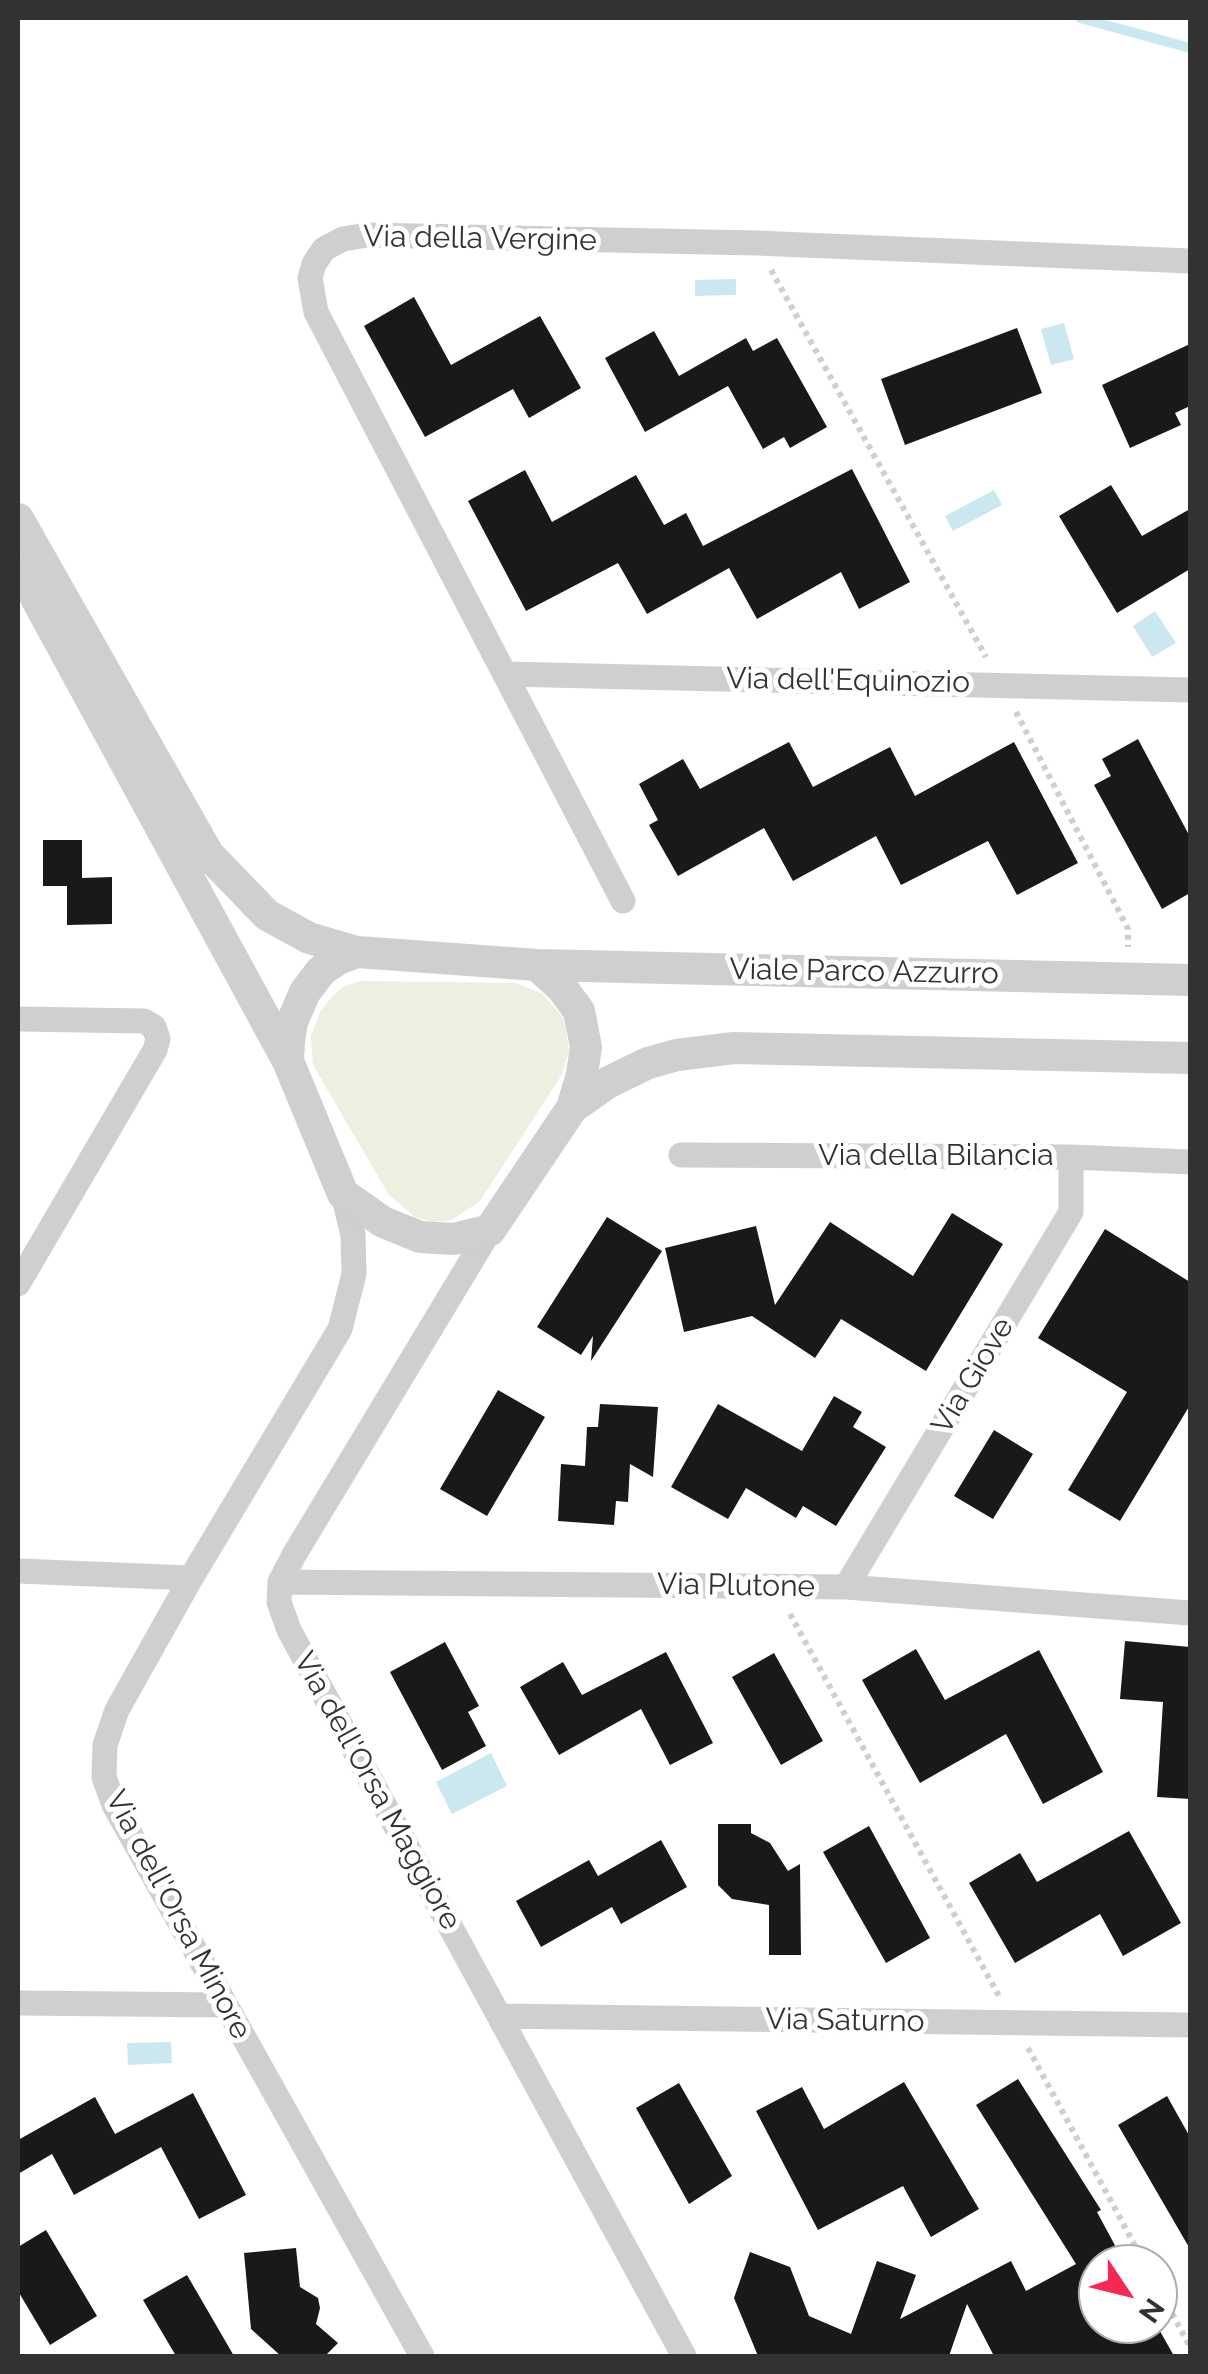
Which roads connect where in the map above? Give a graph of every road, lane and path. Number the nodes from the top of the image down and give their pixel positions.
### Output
1 (756, 243) junction
2 (1190, 261) edge
3 (18, 519) edge
4 (18, 564) edge
5 (505, 674) junction
6 (1001, 684) junction
7 (1190, 690) edge
8 (624, 901) dead end
9 (357, 952) junction
10 (536, 965) junction
11 (1128, 978) junction
12 (1190, 980) edge
13 (18, 1018) edge
14 (1190, 1058) edge
15 (288, 1062) junction
16 (572, 1108) junction
17 (681, 1155) dead end
18 (1071, 1157) junction
19 (1190, 1162) edge
20 (343, 1194) junction
21 (490, 1230) junction
22 (18, 1284) edge
23 (18, 1571) edge
24 (191, 1578) junction
25 (280, 1582) junction
26 (776, 1586) junction
27 (846, 1587) junction
28 (1190, 1613) edge
29 (18, 2003) edge
30 (224, 2005) junction
31 (500, 2016) junction
32 (1014, 2023) junction
33 (1190, 2025) edge
34 (1135, 2244) edge
35 (1178, 2324) edge
36 (1190, 2346) edge
37 (422, 2356) edge
38 (684, 2356) edge

1 - 2 street, Via della Vergine
1 - 5 street, Via della Vergine
1 - 6 path
3 - 9 street, Viale Parco Azzurro
4 - 15 street
5 - 6 street, Via dell'Equinozio
5 - 8 street, Via della Vergine
6 - 7 street, Via dell'Equinozio
6 - 11 path
9 - 10 street, Viale Parco Azzurro
9 - 15 street
10 - 11 street, Viale Parco Azzurro
10 - 16 street
11 - 12 street, Viale Parco Azzurro
13 - 22 street
14 - 16 street
15 - 20 street
16 - 21 street
17 - 18 street, Via della Bilancia
18 - 19 street, Via della Bilancia
18 - 27 street, Via Giove
20 - 21 street
20 - 24 street, Via dell'Orsa Minore
21 - 25 street
23 - 24 street
24 - 30 street, Via dell'Orsa Minore
25 - 26 street, Via Plutone
25 - 31 street, Via dell'Orsa Maggiore
26 - 27 street, Via Plutone
26 - 32 path
27 - 28 street, Via Plutone
29 - 30 street
30 - 37 street, Via dell'Orsa Minore
31 - 32 street, Via Saturno
31 - 38 street, Via dell'Orsa Maggiore
32 - 33 street, Via Saturno
32 - 34 path
35 - 36 path

